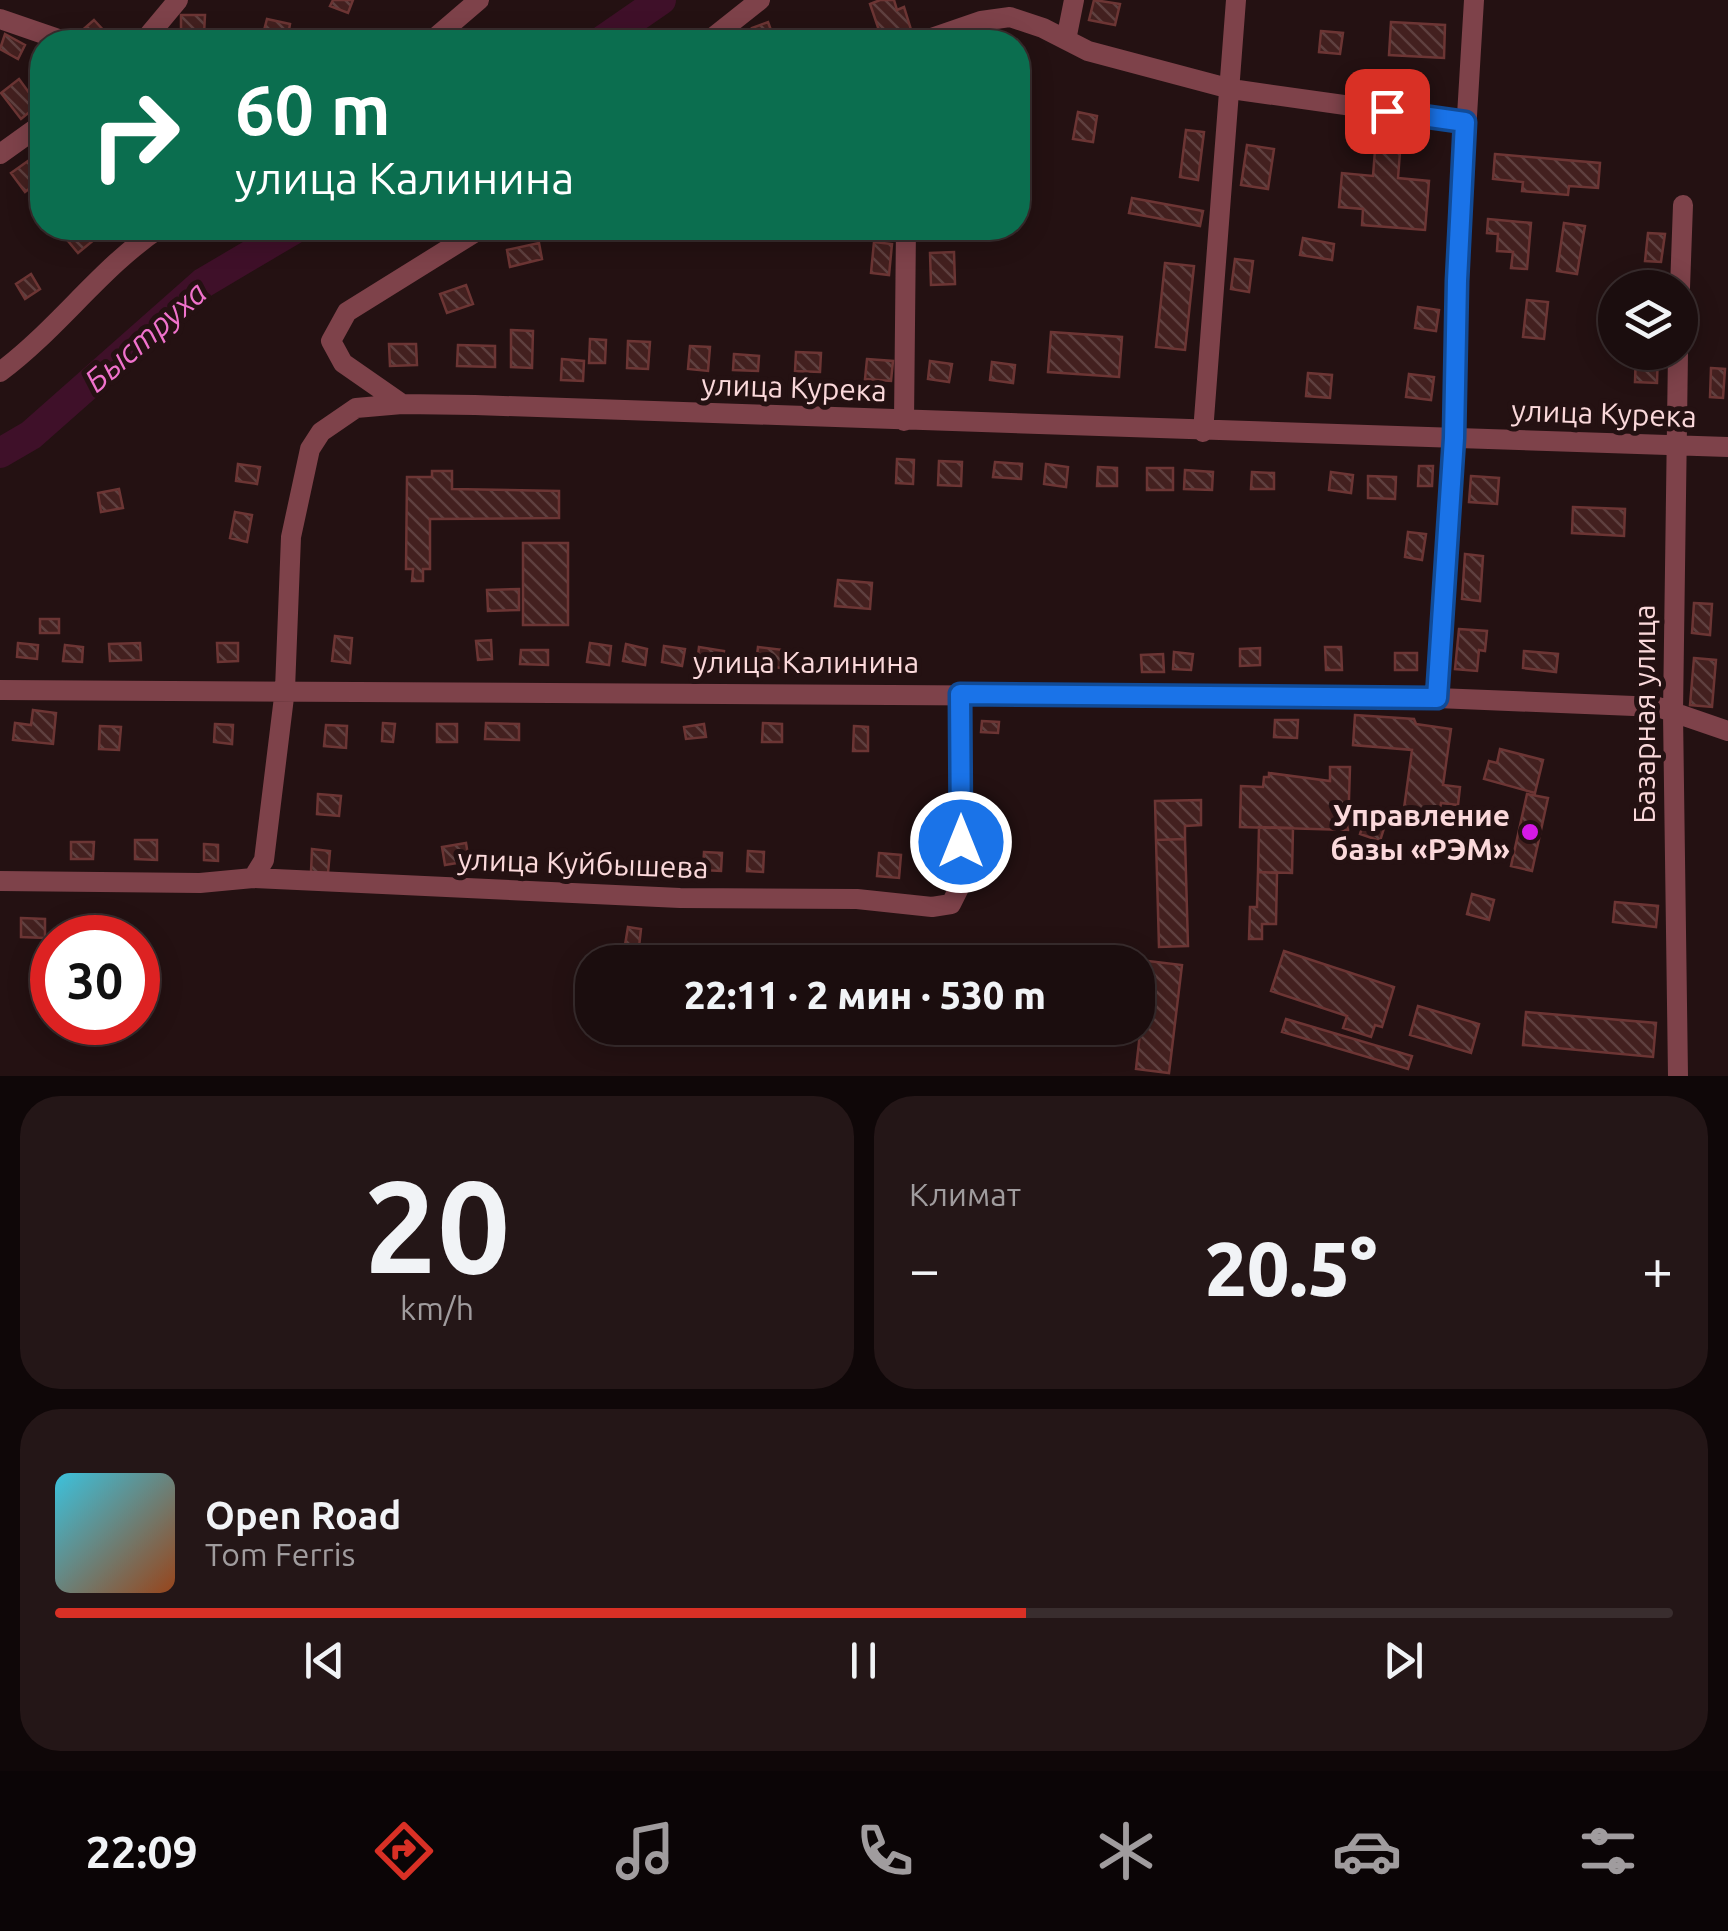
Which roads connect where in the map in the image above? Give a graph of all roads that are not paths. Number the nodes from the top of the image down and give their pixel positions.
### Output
1 (178, 0) edge
2 (478, 0) edge
3 (760, 0) edge
4 (1074, 0) edge
5 (1236, 0) edge
6 (1474, 0) edge
7 (0, 19) edge
8 (32, 30) edge
9 (153, 30) edge
10 (444, 30) edge
11 (722, 30) edge
12 (955, 30) edge
13 (1066, 40) junction
14 (1231, 89) junction
15 (1465, 122) junction
16 (30, 133) edge
17 (0, 154) edge
18 (1683, 204) dead end
19 (141, 240) edge
20 (463, 240) edge
21 (906, 240) edge
22 (1681, 270) edge
23 (1678, 370) edge
24 (0, 372) edge
25 (402, 404) junction
26 (904, 421) junction
27 (1203, 432) junction
28 (1454, 438) junction
29 (1676, 446) junction
30 (1728, 447) edge
31 (284, 689) junction
32 (0, 690) edge
33 (960, 694) junction
34 (1437, 698) junction
35 (1673, 713) junction
36 (1728, 730) edge
37 (253, 878) junction
38 (0, 880) edge
39 (1678, 1076) edge

1 - 9 street
2 - 10 street
3 - 11 street
4 - 13 street
5 - 14 street
6 - 15 street
7 - 8 street
12 - 13 street
13 - 14 street
14 - 15 street
14 - 27 street
15 - 28 street
16 - 17 street
18 - 22 street
19 - 24 street
20 - 25 street
21 - 26 street
23 - 29 street, Базарная улица
25 - 26 street, улица Курека
25 - 31 street, улица Курека
26 - 27 street, улица Курека
27 - 28 street, улица Курека
28 - 29 street, улица Курека
28 - 34 street
29 - 30 street, улица Курека
29 - 35 street, Базарная улица
31 - 32 street, улица Калинина
31 - 33 street, улица Калинина
31 - 37 street, улица Курека
33 - 34 street, улица Калинина
33 - 37 street, улица Куйбышева
34 - 35 street, улица Калинина
35 - 36 street, улица Калинина
35 - 39 street, Базарная улица
37 - 38 street, улица Куйбышева

